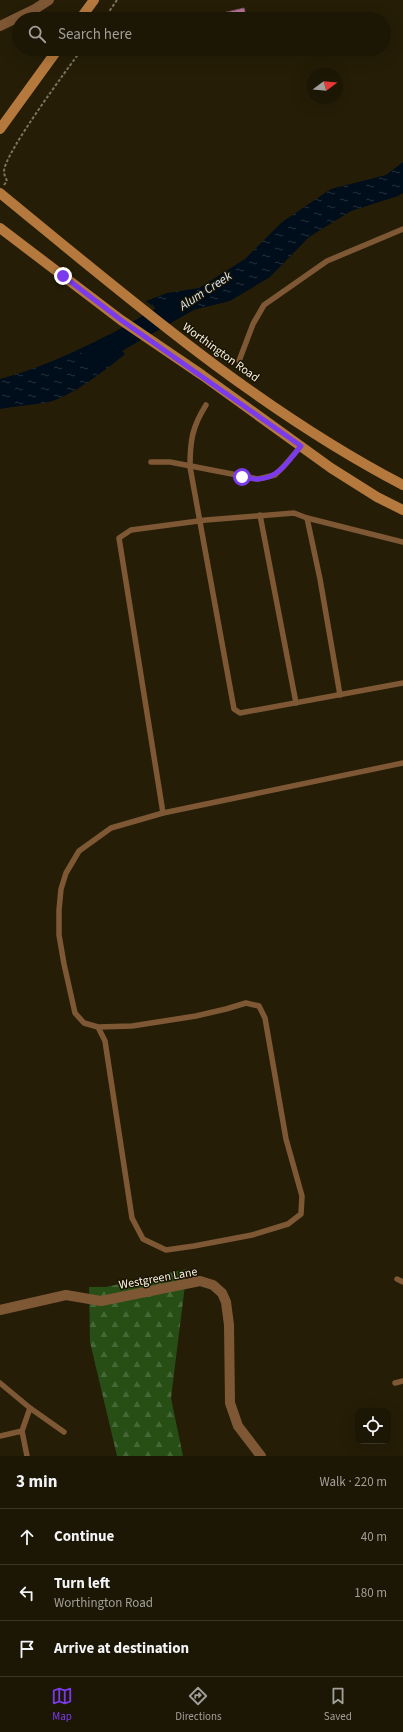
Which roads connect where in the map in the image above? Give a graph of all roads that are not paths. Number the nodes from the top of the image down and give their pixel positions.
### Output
1 (49, 0) edge
2 (94, 0) edge
3 (29, 12) edge
4 (85, 12) edge
5 (12, 20) edge
6 (0, 26) edge
7 (53, 56) edge
8 (0, 129) edge
9 (0, 191) edge
10 (0, 228) edge
11 (403, 229) edge
12 (239, 360) dead end
13 (206, 405) dead end
14 (309, 430) junction
15 (301, 446) junction
16 (151, 462) dead end
17 (190, 467) junction
18 (403, 485) edge
19 (403, 510) edge
20 (260, 515) junction
21 (306, 518) junction
22 (200, 520) junction
23 (403, 542) edge
24 (403, 684) edge
25 (340, 695) junction
26 (296, 703) junction
27 (403, 763) edge
28 (163, 814) junction
29 (98, 1027) junction
30 (397, 1279) dead end
31 (403, 1282) edge
32 (0, 1310) edge
33 (403, 1381) edge
34 (0, 1383) edge
35 (395, 1383) dead end
36 (30, 1408) junction
37 (22, 1431) junction
38 (64, 1432) dead end
39 (0, 1436) edge
40 (27, 1456) edge
41 (261, 1456) edge

1 - 3 street
2 - 4 main road
5 - 6 street
7 - 8 main road
9 - 14 main road, Worthington Road
10 - 15 main road
11 - 12 lane
13 - 17 lane
14 - 15 main road
14 - 18 main road, Worthington Road
15 - 17 lane
15 - 19 main road
16 - 17 lane
17 - 22 lane
20 - 21 lane
20 - 22 lane
20 - 26 lane
21 - 23 lane
21 - 25 lane
22 - 26 lane
22 - 28 lane
24 - 25 lane
25 - 26 lane
27 - 28 lane
28 - 29 lane
29 - 29 lane
30 - 31 lane
32 - 41 street, Westgreen Lane
33 - 35 lane
34 - 36 lane
36 - 37 lane
36 - 38 lane
37 - 39 lane
37 - 40 lane

